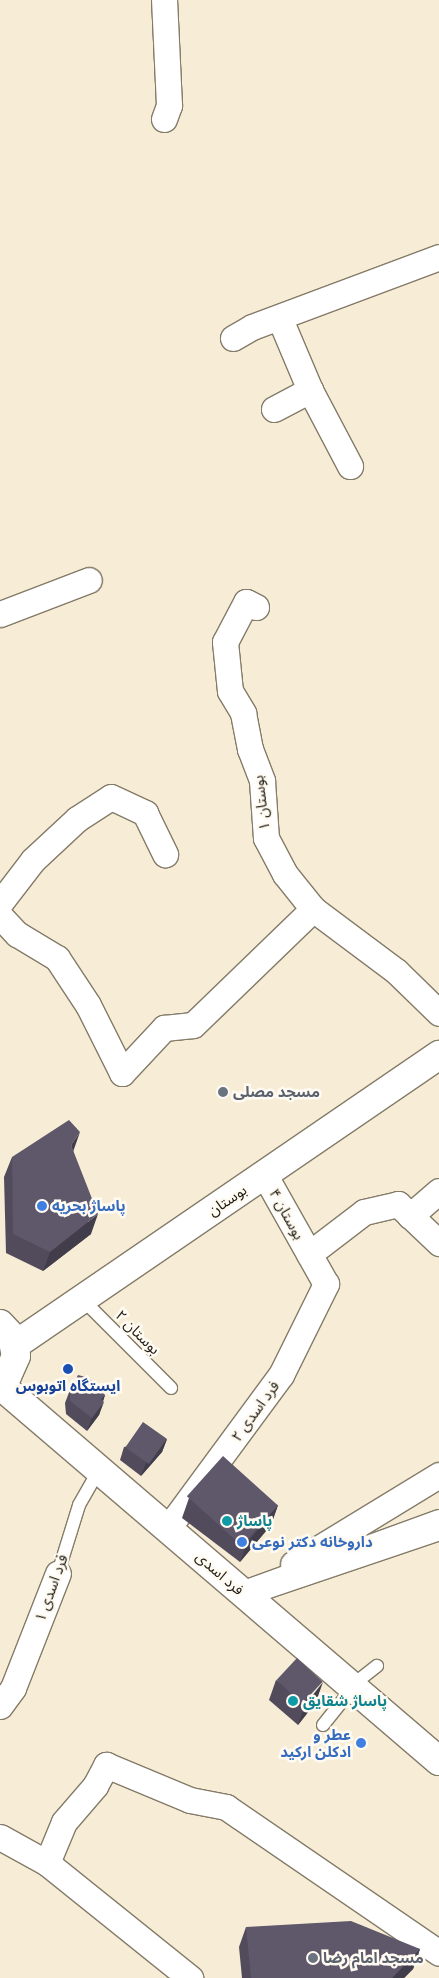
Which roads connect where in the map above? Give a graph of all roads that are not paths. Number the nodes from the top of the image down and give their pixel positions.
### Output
1 (164, 0) edge
2 (164, 119) dead end
3 (439, 257) edge
4 (280, 318) junction
5 (233, 338) dead end
6 (310, 390) junction
7 (274, 409) dead end
8 (350, 466) dead end
9 (89, 580) dead end
10 (256, 607) dead end
11 (0, 614) edge
12 (165, 854) dead end
13 (0, 902) edge
14 (313, 909) junction
15 (0, 916) edge
16 (439, 1012) edge
17 (439, 1055) edge
18 (264, 1174) junction
19 (439, 1191) edge
20 (410, 1216) junction
21 (439, 1243) edge
22 (309, 1254) junction
23 (326, 1284) joint
24 (82, 1299) junction
25 (7, 1334) edge
26 (0, 1384) edge
27 (170, 1388) dead end
28 (99, 1470) junction
29 (439, 1475) edge
30 (439, 1522) edge
31 (439, 1527) edge
32 (168, 1528) junction
33 (58, 1573) joint
34 (244, 1593) junction
35 (377, 1666) dead end
36 (353, 1687) junction
37 (0, 1706) edge
38 (323, 1725) dead end
39 (439, 1761) edge
40 (0, 1837) edge
41 (47, 1863) junction
42 (439, 1953) edge
43 (190, 1978) edge

1 - 2 street
3 - 4 street
4 - 5 street
4 - 6 street
6 - 7 street
6 - 8 street
9 - 11 street
10 - 14 street, بوستان ۱
12 - 13 street
14 - 15 street
14 - 16 street, بوستان ۱
17 - 18 main road, بوستان
18 - 22 street, بوستان ۴
18 - 24 main road, بوستان
19 - 20 street
20 - 21 street, بوستان ۴
20 - 22 street, بوستان ۴
22 - 23 street, بوستان ۴
23 - 32 street, فرد اسدی ۲
24 - 25 main road, بوستان
24 - 27 lane, بوستان ۲
25 - 26 main road
26 - 28 main road, فرد اسدی
28 - 32 main road, فرد اسدی
28 - 33 lane, فرد اسدی ۱
29 - 34 street
30 - 34 street
31 - 34 street
32 - 34 main road, فرد اسدی
33 - 37 street, فرد اسدی ۱
34 - 36 main road, فرد اسدی
35 - 36 lane
36 - 38 lane
36 - 39 main road, فرد اسدی
40 - 41 street
41 - 42 street
41 - 43 street

